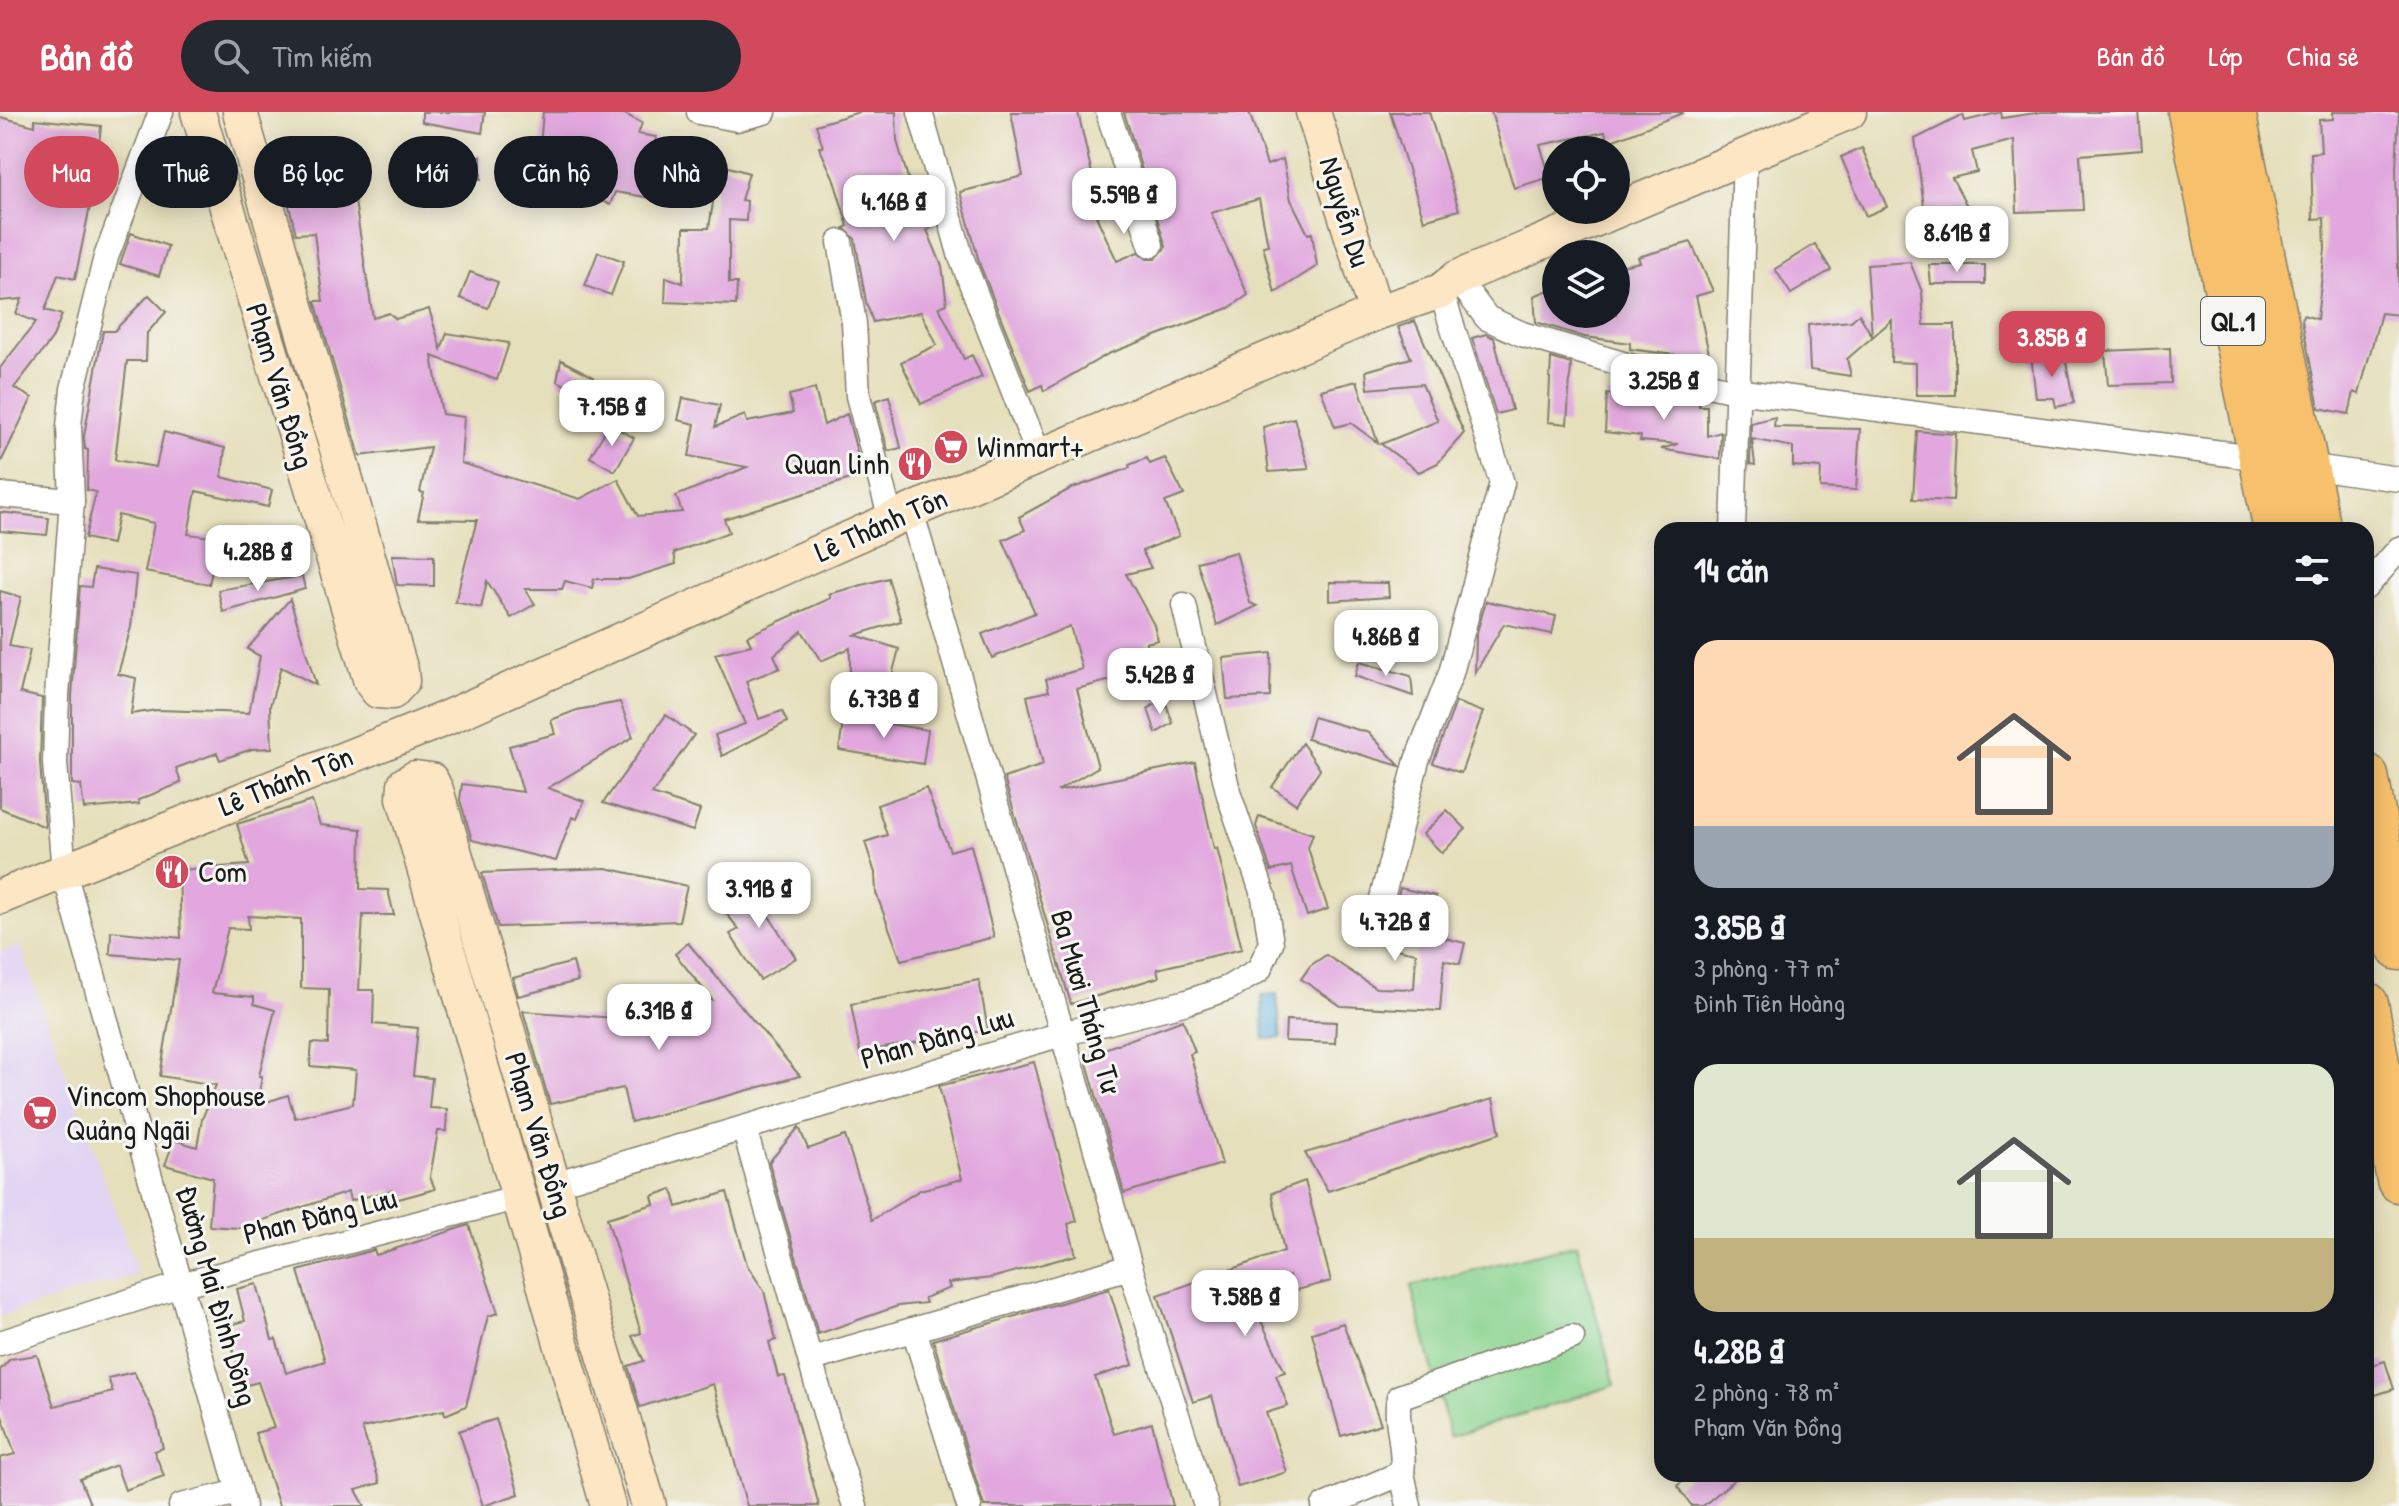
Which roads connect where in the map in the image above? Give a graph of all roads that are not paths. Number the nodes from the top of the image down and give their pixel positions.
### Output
1 (161, 112) edge
2 (198, 112) edge
3 (240, 112) edge
4 (699, 112) edge
5 (764, 112) edge
6 (920, 112) edge
7 (1108, 112) edge
8 (1313, 112) edge
9 (1849, 112) edge
10 (2190, 112) edge
11 (2233, 112) edge
12 (1745, 156) junction
13 (840, 242) dead end
14 (1151, 245) dead end
15 (1449, 285) junction
16 (297, 311) junction
17 (1376, 313) junction
18 (260, 321) junction
19 (1736, 391) junction
20 (1039, 456) junction
21 (2261, 458) junction
22 (2306, 466) junction
23 (2399, 479) edge
24 (0, 495) edge
25 (72, 501) junction
26 (901, 515) junction
27 (1733, 522) edge
28 (2274, 522) edge
29 (2317, 522) edge
30 (2399, 549) edge
31 (2374, 578) edge
32 (1184, 605) dead end
33 (392, 692) junction
34 (404, 733) junction
35 (415, 778) junction
36 (2374, 818) edge
37 (64, 872) junction
38 (0, 897) edge
39 (1379, 910) dead end
40 (2399, 948) edge
41 (1062, 1034) junction
42 (2374, 1043) edge
43 (744, 1128) junction
44 (2397, 1154) edge
45 (554, 1184) junction
46 (519, 1197) junction
47 (1130, 1267) junction
48 (180, 1285) junction
49 (914, 1330) junction
50 (1572, 1337) dead end
51 (0, 1343) edge
52 (812, 1359) junction
53 (1402, 1473) junction
54 (645, 1495) edge
55 (241, 1499) edge
56 (599, 1503) edge
57 (181, 1506) edge
58 (855, 1506) edge
59 (969, 1506) edge
60 (1206, 1506) edge
61 (1324, 1506) edge
62 (1409, 1506) edge

1 - 25 street, Đường Mai Đình Dõng
2 - 18 street, Phạm Văn Đồng
3 - 16 street, Phạm Văn Đồng
4 - 5 street
6 - 20 street
7 - 14 street
8 - 17 street, Nguyễn Du
9 - 12 street, Lê Thánh Tôn
10 - 21 highway, QL.1
11 - 22 highway, QL.1
12 - 15 street, Lê Thánh Tôn
12 - 19 street
13 - 26 street, Ba Mươi Tháng Tư
15 - 17 street, Lê Thánh Tôn
15 - 19 street
15 - 39 street
16 - 18 street
16 - 33 street, Phạm Văn Đồng
17 - 20 street, Lê Thánh Tôn
18 - 33 street, Phạm Văn Đồng
19 - 21 street
19 - 27 street
20 - 26 street, Lê Thánh Tôn
21 - 28 highway, QL.1
22 - 23 street
22 - 29 highway, QL.1
24 - 25 street
25 - 37 street, Đường Mai Đình Dõng
26 - 34 street, Lê Thánh Tôn
26 - 41 street, Ba Mươi Tháng Tư
30 - 31 street
32 - 41 street, Phan Đăng Lưu
33 - 34 street, Phạm Văn Đồng
34 - 35 street, Phạm Văn Đồng
34 - 37 street, Lê Thánh Tôn
35 - 45 street, Phạm Văn Đồng
35 - 46 street, Phạm Văn Đồng
36 - 40 highway
37 - 38 street, Lê Thánh Tôn
37 - 48 street, Đường Mai Đình Dõng
41 - 43 street, Phan Đăng Lưu
41 - 47 street, Ba Mươi Tháng Tư
42 - 44 highway
43 - 45 street, Phan Đăng Lưu
43 - 52 street
45 - 46 street
45 - 54 street, Phạm Văn Đồng
46 - 48 street, Phan Đăng Lưu
46 - 56 street, Phạm Văn Đồng
47 - 49 street
47 - 60 street, Ba Mươi Tháng Tư
48 - 51 street, Phan Đăng Lưu
48 - 55 street, Đường Mai Đình Dõng
49 - 52 street
49 - 59 street
50 - 53 street
52 - 58 street
53 - 61 street
53 - 62 street
54 - 56 street
55 - 57 street

